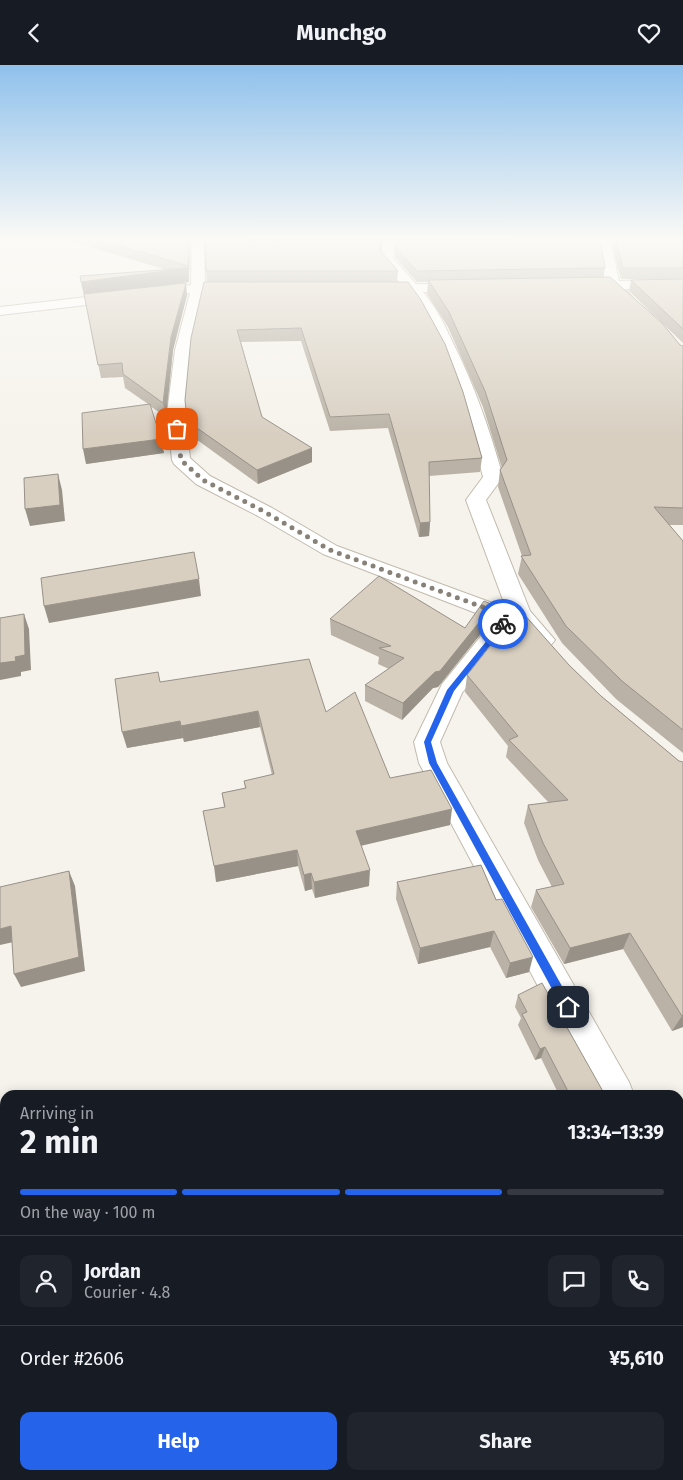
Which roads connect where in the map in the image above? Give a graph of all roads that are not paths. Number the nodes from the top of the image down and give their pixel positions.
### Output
1 (60, 304) edge
2 (194, 304) edge
3 (426, 304) edge
4 (632, 304) edge
5 (638, 310) edge
6 (0, 311) edge
7 (514, 615) junction
8 (556, 655) edge
9 (613, 1090) edge

1 - 6 street
2 - 7 street
3 - 7 street
4 - 5 street
7 - 8 street
7 - 9 street

